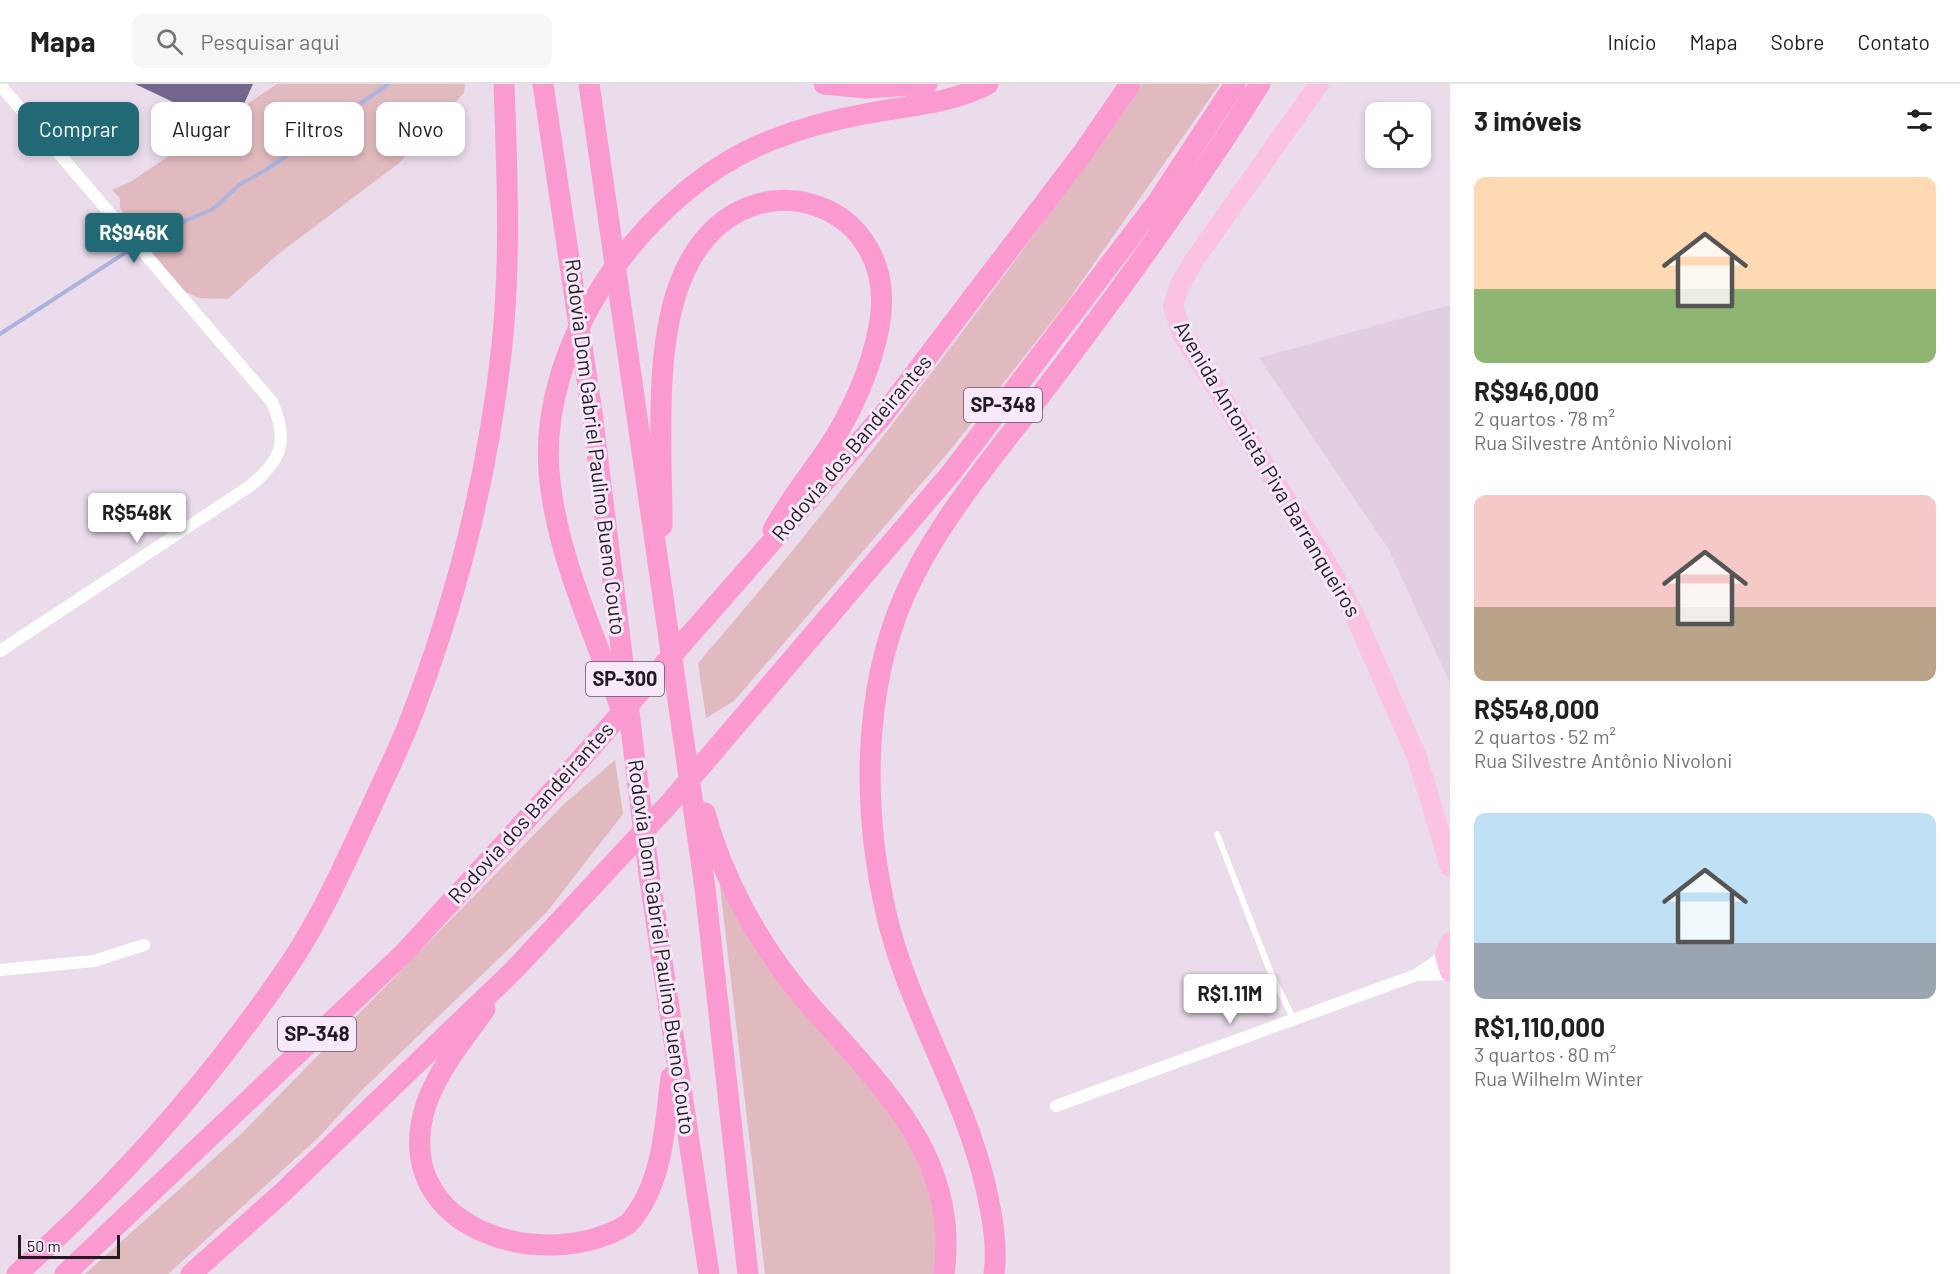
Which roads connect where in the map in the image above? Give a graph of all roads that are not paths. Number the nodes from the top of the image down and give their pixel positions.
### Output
1 (504, 84) edge
2 (543, 84) edge
3 (589, 84) edge
4 (824, 84) edge
5 (927, 84) edge
6 (988, 84) edge
7 (1130, 84) edge
8 (1235, 84) edge
9 (1260, 84) edge
10 (1319, 84) edge
11 (0, 85) edge
12 (753, 566) junction
13 (663, 608) junction
14 (0, 651) edge
15 (680, 724) junction
16 (634, 747) junction
17 (1217, 834) dead end
18 (1450, 867) edge
19 (1450, 928) edge
20 (144, 945) dead end
21 (1448, 959) edge
22 (0, 970) edge
23 (514, 970) junction
24 (1416, 975) junction
25 (1293, 1018) junction
26 (674, 1053) junction
27 (1056, 1106) dead end
28 (17, 1274) edge
29 (65, 1274) edge
30 (191, 1274) edge
31 (709, 1274) edge
32 (748, 1274) edge
33 (944, 1274) edge
34 (994, 1274) edge

1 - 28 highway
2 - 16 highway, Rodovia Dom Gabriel Paulino Bueno Couto / SP-300
3 - 13 highway, Rodovia Dom Gabriel Paulino Bueno Couto / SP-300
4 - 5 highway
6 - 16 highway
7 - 12 highway, Rodovia dos Bandeirantes / SP-348
8 - 23 highway, SP-348
9 - 34 highway
10 - 18 main road, Avenida Antonieta Piva Barranqueiros
11 - 14 street
12 - 13 highway
12 - 29 highway, Rodovia dos Bandeirantes / SP-348
13 - 15 highway, Rodovia Dom Gabriel Paulino Bueno Couto / SP-300
15 - 32 highway, Rodovia Dom Gabriel Paulino Bueno Couto / SP-300
15 - 33 highway
16 - 26 highway, Rodovia Dom Gabriel Paulino Bueno Couto / SP-300
17 - 25 lane
19 - 21 main road
20 - 22 street
21 - 24 street
21 - 24 street
23 - 26 highway
23 - 30 highway, SP-348
24 - 25 street
25 - 27 street
26 - 31 highway, Rodovia Dom Gabriel Paulino Bueno Couto / SP-300

